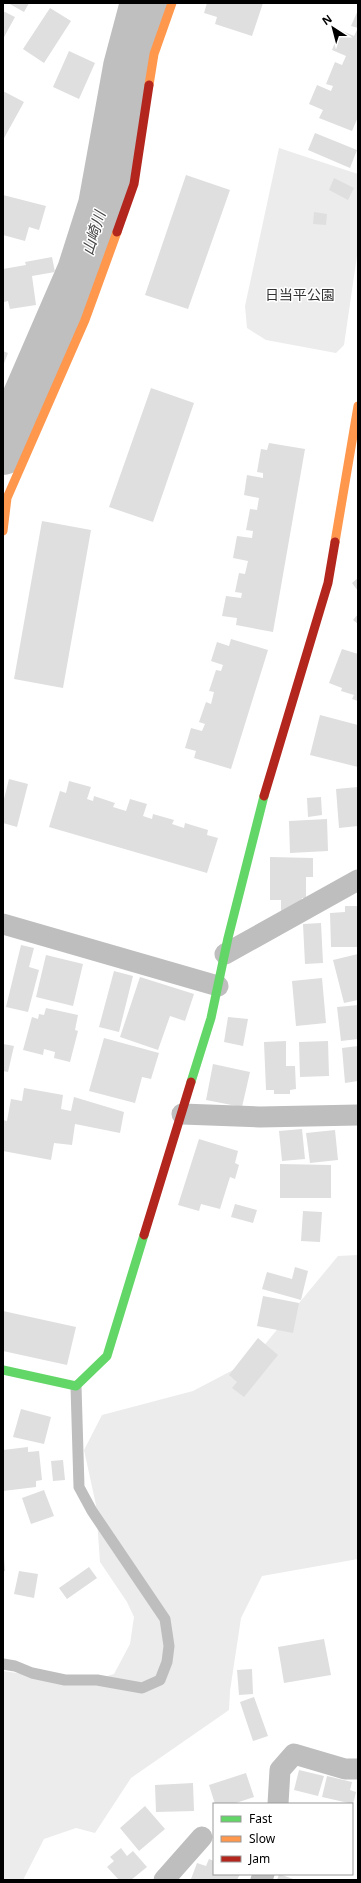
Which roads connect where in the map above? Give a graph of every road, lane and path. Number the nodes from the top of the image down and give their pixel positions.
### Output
1 (172, 3) edge
2 (358, 406) edge
3 (3, 532) edge
4 (358, 880) edge
5 (3, 924) edge
6 (225, 954) junction
7 (218, 986) junction
8 (182, 1114) junction
9 (358, 1115) edge
10 (3, 1370) edge
11 (76, 1386) junction
12 (3, 1664) edge
13 (358, 1769) edge
14 (278, 1803) edge
15 (202, 1837) dead end
16 (164, 1880) edge

1 - 3 street
2 - 6 street
4 - 6 street
5 - 7 street
6 - 7 street
7 - 8 street
8 - 9 street
8 - 11 street
10 - 11 street
11 - 12 lane
13 - 14 street
15 - 16 street

